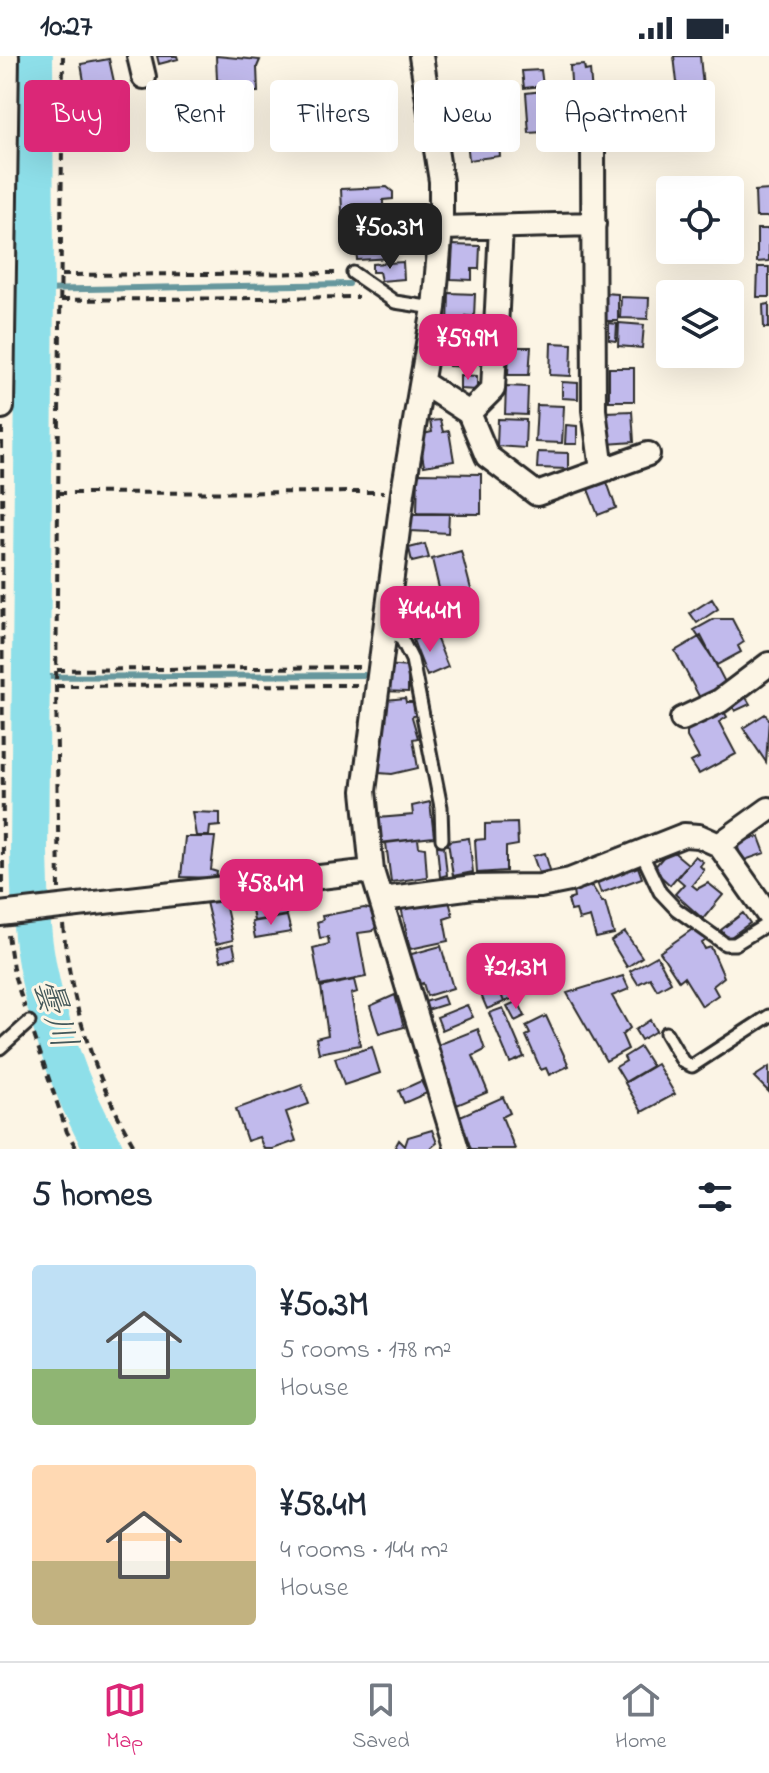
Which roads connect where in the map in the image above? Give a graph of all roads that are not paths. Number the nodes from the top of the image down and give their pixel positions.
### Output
1 (7, 56) edge
2 (421, 56) edge
3 (593, 152) edge
4 (594, 224) junction
5 (501, 227) junction
6 (441, 228) junction
7 (353, 273) road end
8 (434, 308) junction
9 (423, 383) junction
10 (2, 407) road end
11 (469, 413) junction
12 (648, 454) dead end
13 (602, 470) junction
14 (384, 626) junction
15 (769, 664) edge
16 (682, 719) dead end
17 (769, 809) edge
18 (442, 839) dead end
19 (719, 845) junction
20 (641, 852) junction
21 (372, 871) junction
22 (383, 899) junction
23 (6, 914) edge
24 (769, 916) edge
25 (769, 923) edge
26 (769, 1016) edge
27 (29, 1022) road end
28 (666, 1033) dead end
29 (0, 1048) edge
30 (457, 1149) edge

1 - 10 street
2 - 6 street
3 - 4 street
4 - 5 street
4 - 13 street
5 - 6 street
5 - 11 street
6 - 8 street
7 - 8 lane
8 - 9 street
9 - 11 street
9 - 14 street
11 - 13 street
12 - 13 street
14 - 18 lane
14 - 21 street
15 - 16 street
17 - 19 street
19 - 20 street
19 - 24 street
20 - 22 street
20 - 25 lane
21 - 22 street
21 - 23 street
22 - 30 street
26 - 28 lane
27 - 29 lane

